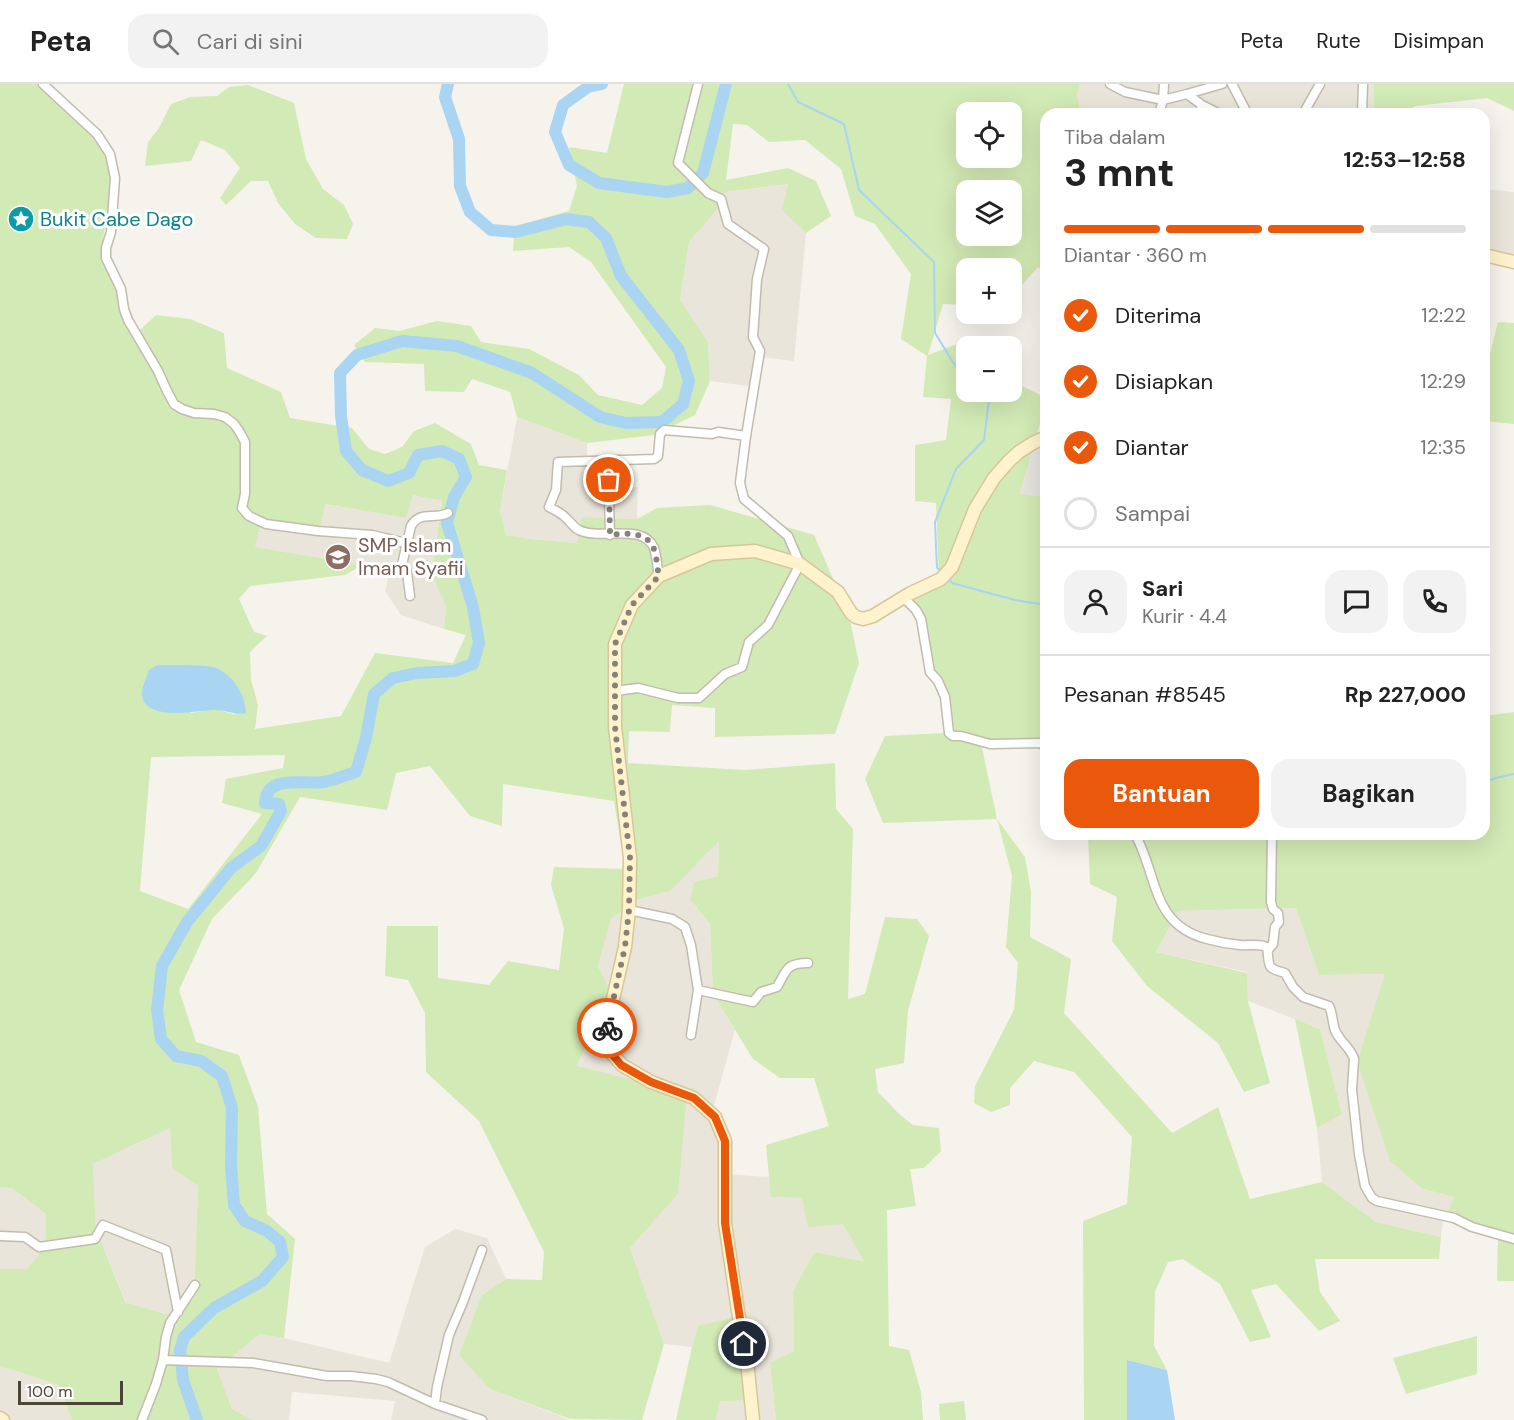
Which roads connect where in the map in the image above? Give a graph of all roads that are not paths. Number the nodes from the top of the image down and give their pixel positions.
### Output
1 (44, 84) edge
2 (698, 84) edge
3 (1110, 84) edge
4 (1164, 84) edge
5 (1222, 84) edge
6 (1232, 84) edge
7 (1320, 84) edge
8 (1363, 84) edge
9 (1187, 94) junction
10 (1163, 100) junction
11 (1161, 108) edge
12 (1198, 108) edge
13 (1244, 108) edge
14 (1306, 108) edge
15 (1362, 108) edge
16 (1490, 256) edge
17 (1514, 262) edge
18 (746, 436) junction
19 (1040, 440) edge
20 (608, 461) junction
21 (448, 513) dead end
22 (610, 535) junction
23 (406, 543) junction
24 (800, 564) junction
25 (659, 576) junction
26 (410, 596) dead end
27 (904, 598) junction
28 (615, 691) junction
29 (1040, 743) edge
30 (1138, 840) edge
31 (1272, 840) edge
32 (629, 910) junction
33 (1268, 950) junction
34 (808, 963) dead end
35 (698, 990) junction
36 (691, 1035) dead end
37 (0, 1236) edge
38 (1514, 1239) edge
39 (482, 1250) dead end
40 (195, 1285) dead end
41 (178, 1312) junction
42 (163, 1360) junction
43 (435, 1404) junction
44 (142, 1420) edge
45 (482, 1420) edge
46 (753, 1420) edge

1 - 23 street
2 - 18 street
3 - 10 street
4 - 10 street
5 - 9 street
6 - 13 street
7 - 14 street
8 - 15 street
9 - 10 street
9 - 12 street
10 - 11 street
16 - 17 street
18 - 20 street
18 - 24 street
19 - 27 street
20 - 22 street
20 - 22 street
21 - 23 street
22 - 25 street
23 - 26 street
24 - 25 street
24 - 27 street
24 - 28 street
25 - 28 street
27 - 29 street
28 - 32 street
30 - 33 street
31 - 33 street
32 - 35 street
32 - 46 street
33 - 38 street
34 - 35 street
35 - 36 street
37 - 41 street
39 - 43 street
40 - 41 street
41 - 42 street
42 - 43 street
42 - 44 street
43 - 45 street

